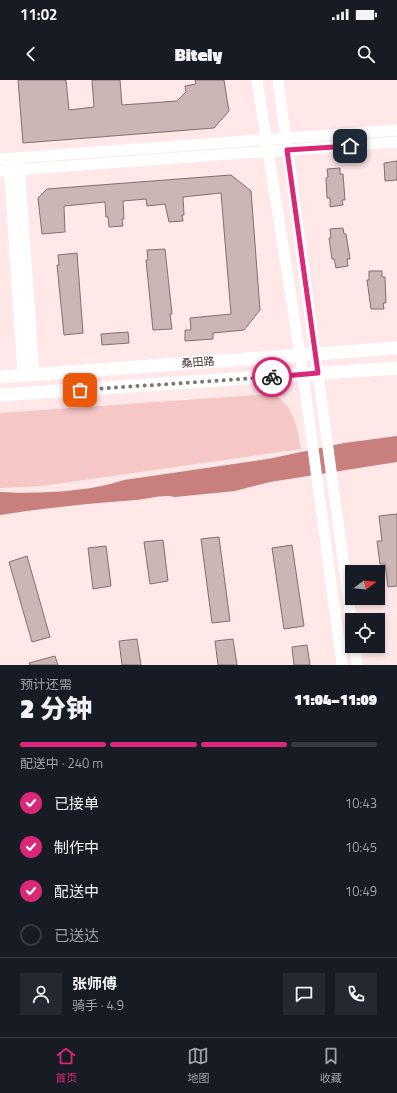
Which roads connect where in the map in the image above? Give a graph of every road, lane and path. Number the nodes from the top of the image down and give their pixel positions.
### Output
1 (257, 80) edge
2 (278, 80) edge
3 (397, 130) edge
4 (286, 137) junction
5 (266, 139) junction
6 (397, 142) edge
7 (287, 150) junction
8 (268, 152) junction
9 (9, 158) edge
10 (10, 170) edge
11 (397, 348) edge
12 (315, 354) junction
13 (300, 355) junction
14 (397, 368) edge
15 (318, 373) junction
16 (29, 374) junction
17 (303, 374) junction
18 (0, 376) edge
19 (0, 395) edge
20 (350, 613) edge
21 (356, 653) edge
22 (342, 665) edge
23 (357, 665) edge

1 - 5 street
2 - 4 street
3 - 4 street
4 - 5 street
4 - 7 street
5 - 8 street
5 - 9 street
6 - 7 street
7 - 8 street
7 - 12 street
8 - 10 street
8 - 13 street
9 - 10 street
10 - 16 street
11 - 12 main road, 桑田路
12 - 13 main road, 桑田路
12 - 15 street
13 - 16 main road, 桑田路
13 - 17 street
14 - 15 main road, 桑田路
15 - 17 main road, 桑田路
15 - 20 street
16 - 18 main road, 桑田路
17 - 19 main road, 桑田路
17 - 22 street
21 - 23 street

